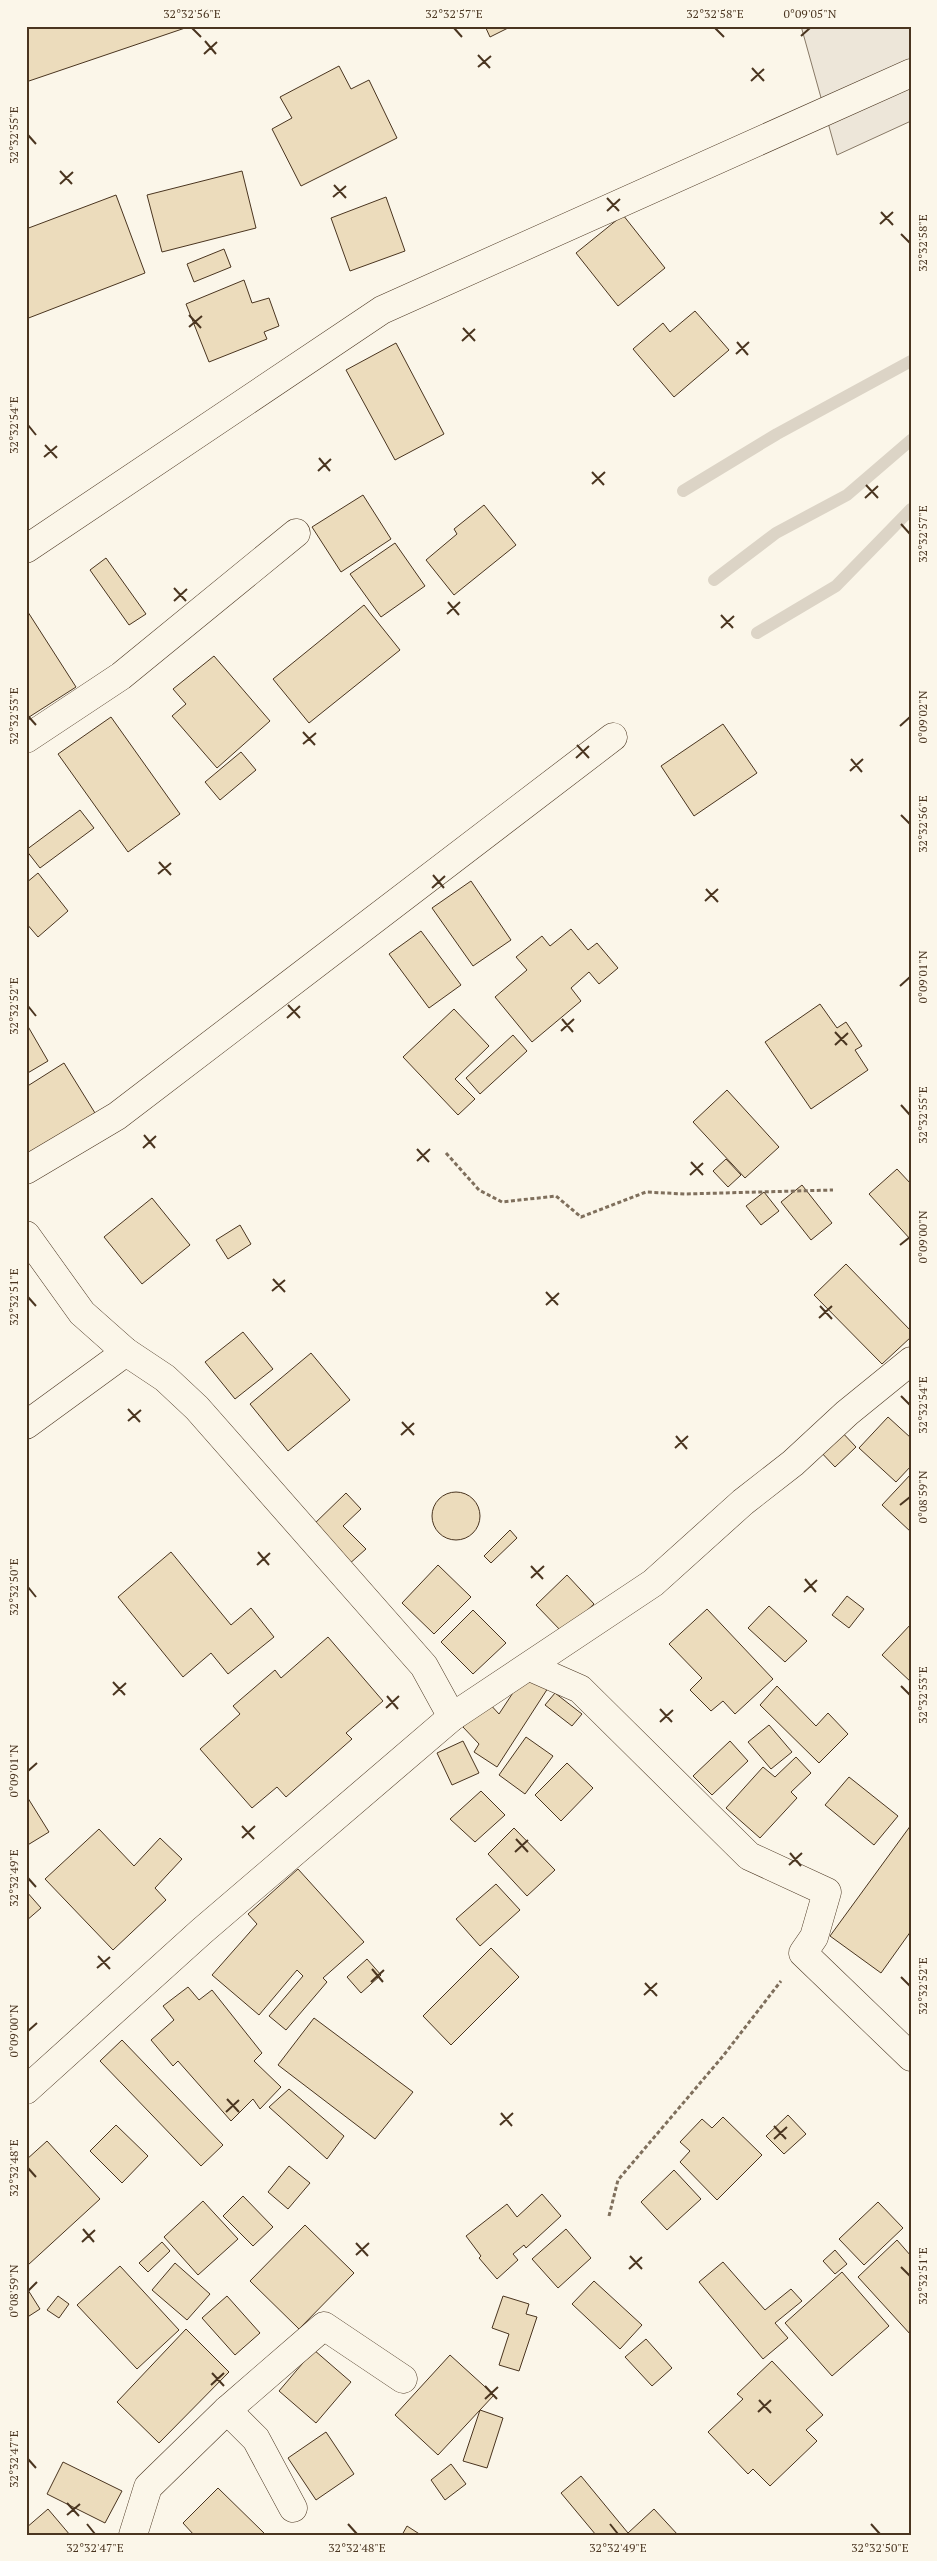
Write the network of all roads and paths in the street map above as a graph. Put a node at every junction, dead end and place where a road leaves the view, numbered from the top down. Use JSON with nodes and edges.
{"nodes":[{"id":1,"x":911,"y":73,"type":"edge"},
{"id":2,"x":296,"y":533,"type":"dead end"},
{"id":3,"x":26,"y":549,"type":"edge"},
{"id":4,"x":613,"y":737,"type":"dead end"},
{"id":5,"x":26,"y":739,"type":"edge"},
{"id":6,"x":446,"y":1152,"type":"dead end"},
{"id":7,"x":26,"y":1170,"type":"edge"},
{"id":8,"x":832,"y":1190,"type":"dead end"},
{"id":9,"x":26,"y":1235,"type":"edge"},
{"id":10,"x":126,"y":1352,"type":"junction"},
{"id":11,"x":911,"y":1361,"type":"edge"},
{"id":12,"x":26,"y":1425,"type":"edge"},
{"id":13,"x":530,"y":1667,"type":"junction"},
{"id":14,"x":452,"y":1716,"type":"junction"},
{"id":15,"x":803,"y":1953,"type":"junction"},
{"id":16,"x":911,"y":2057,"type":"edge"},
{"id":17,"x":26,"y":2090,"type":"edge"},
{"id":18,"x":609,"y":2216,"type":"dead end"},
{"id":19,"x":403,"y":2379,"type":"dead end"},
{"id":20,"x":227,"y":2410,"type":"junction"},
{"id":21,"x":293,"y":2508,"type":"dead end"},
{"id":22,"x":133,"y":2535,"type":"edge"}],
"edges":[{"from":1,"to":3,"type":"street"},
{"from":2,"to":5,"type":"street"},
{"from":4,"to":7,"type":"street"},
{"from":6,"to":8,"type":"path"},
{"from":9,"to":10,"type":"street"},
{"from":10,"to":12,"type":"street"},
{"from":10,"to":14,"type":"street"},
{"from":11,"to":13,"type":"street"},
{"from":13,"to":14,"type":"street"},
{"from":13,"to":15,"type":"street"},
{"from":14,"to":17,"type":"street"},
{"from":15,"to":16,"type":"street"},
{"from":15,"to":18,"type":"path"},
{"from":19,"to":20,"type":"street"},
{"from":20,"to":21,"type":"street"},
{"from":20,"to":22,"type":"street"}]}
